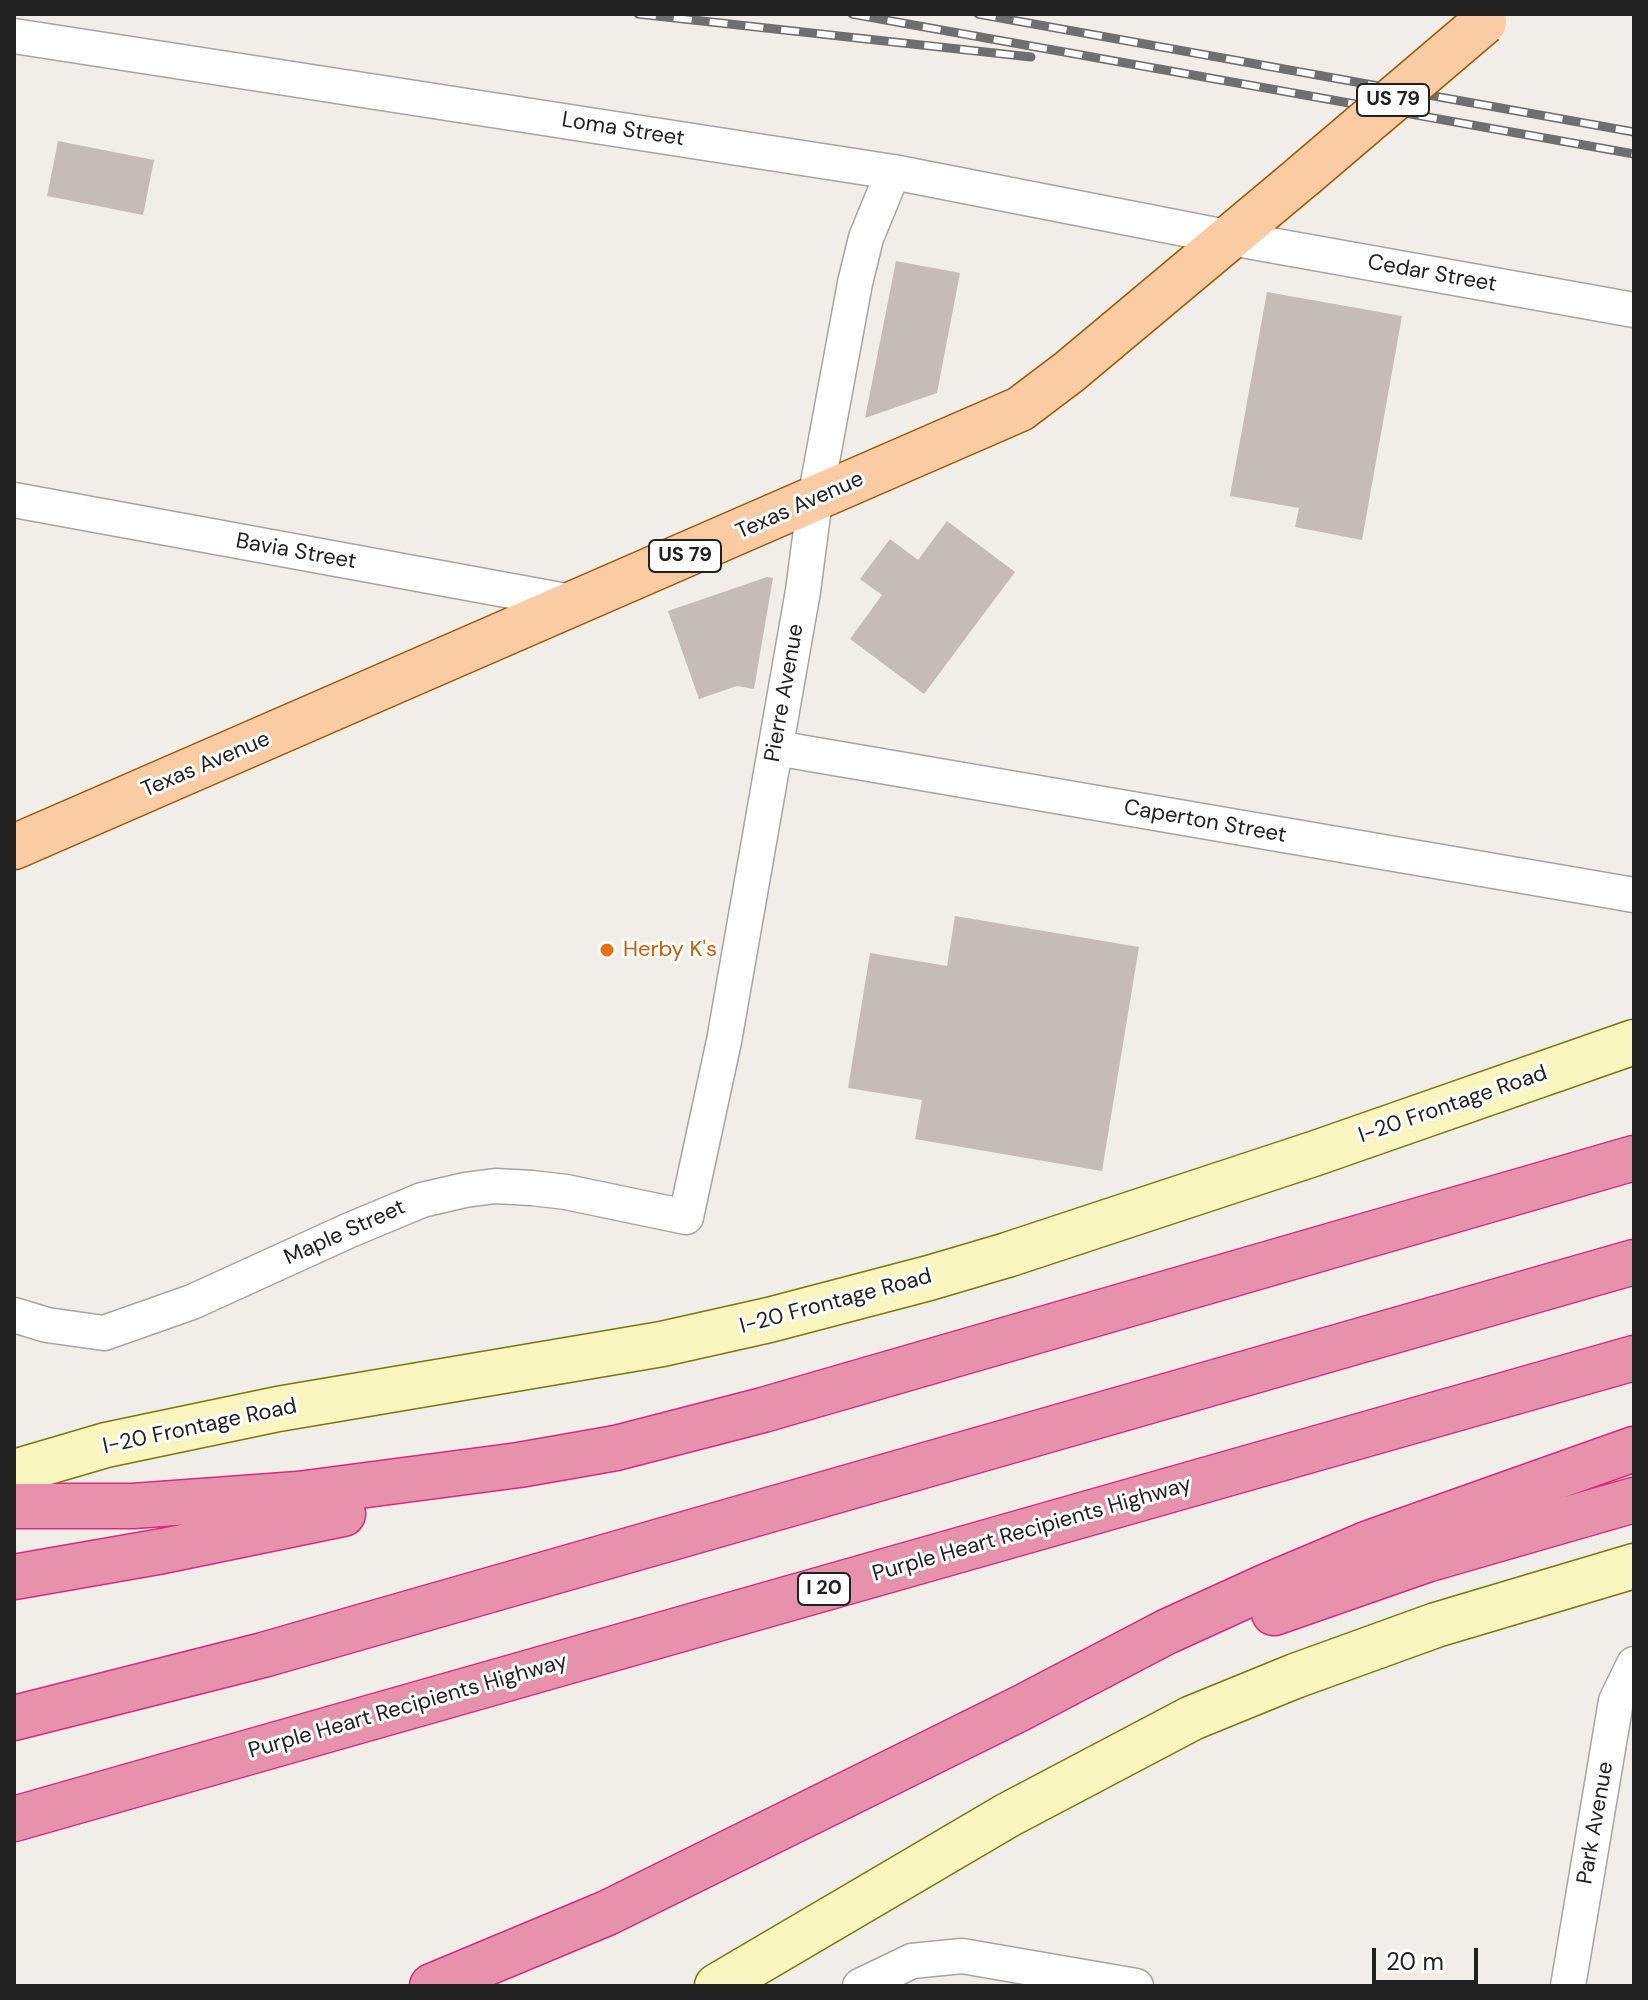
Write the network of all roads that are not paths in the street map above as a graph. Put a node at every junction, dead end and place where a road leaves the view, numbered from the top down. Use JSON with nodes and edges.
{"nodes":[{"id":1,"x":1489,"y":18,"type":"edge"},
{"id":2,"x":14,"y":36,"type":"edge"},
{"id":3,"x":893,"y":172,"type":"junction"},
{"id":4,"x":1231,"y":238,"type":"junction"},
{"id":5,"x":1634,"y":310,"type":"edge"},
{"id":6,"x":815,"y":499,"type":"junction"},
{"id":7,"x":14,"y":500,"type":"edge"},
{"id":8,"x":577,"y":603,"type":"junction"},
{"id":9,"x":776,"y":748,"type":"junction"},
{"id":10,"x":14,"y":847,"type":"edge"},
{"id":11,"x":1634,"y":895,"type":"edge"},
{"id":12,"x":1634,"y":1042,"type":"edge"},
{"id":13,"x":1634,"y":1158,"type":"edge"},
{"id":14,"x":686,"y":1217,"type":"joint"},
{"id":15,"x":1634,"y":1262,"type":"edge"},
{"id":16,"x":14,"y":1315,"type":"edge"},
{"id":17,"x":1634,"y":1358,"type":"edge"},
{"id":18,"x":278,"y":1409,"type":"junction"},
{"id":19,"x":14,"y":1442,"type":"edge"},
{"id":20,"x":1634,"y":1449,"type":"edge"},
{"id":21,"x":519,"y":1465,"type":"junction"},
{"id":22,"x":14,"y":1472,"type":"edge"},
{"id":23,"x":1634,"y":1500,"type":"edge"},
{"id":24,"x":14,"y":1506,"type":"edge"},
{"id":25,"x":1634,"y":1566,"type":"edge"},
{"id":26,"x":14,"y":1577,"type":"edge"},
{"id":27,"x":1634,"y":1664,"type":"edge"},
{"id":28,"x":1021,"y":1708,"type":"junction"},
{"id":29,"x":14,"y":1718,"type":"edge"},
{"id":30,"x":14,"y":1819,"type":"edge"},
{"id":31,"x":607,"y":1913,"type":"junction"},
{"id":32,"x":432,"y":1986,"type":"edge"},
{"id":33,"x":492,"y":1986,"type":"edge"},
{"id":34,"x":717,"y":1986,"type":"edge"},
{"id":35,"x":860,"y":1986,"type":"edge"},
{"id":36,"x":1136,"y":1986,"type":"edge"},
{"id":37,"x":1568,"y":1986,"type":"edge"}],
"edges":[{"from":1,"to":4,"type":"main road","name":"Texas Avenue","number":"US 79","bridge":true},
{"from":2,"to":3,"type":"street","name":"Loma Street"},
{"from":3,"to":4,"type":"street","name":"Loma Street"},
{"from":3,"to":6,"type":"street","name":"Pierre Avenue"},
{"from":4,"to":5,"type":"street","name":"Cedar Street"},
{"from":4,"to":6,"type":"main road","name":"Texas Avenue","number":"US 79"},
{"from":6,"to":8,"type":"main road","name":"Texas Avenue","number":"US 79"},
{"from":6,"to":9,"type":"street","name":"Pierre Avenue"},
{"from":7,"to":8,"type":"street","name":"Bavia Street"},
{"from":8,"to":10,"type":"main road","name":"Texas Avenue","number":"US 79"},
{"from":9,"to":11,"type":"street","name":"Caperton Street"},
{"from":9,"to":14,"type":"street","name":"Pierre Avenue"},
{"from":12,"to":18,"type":"main road","name":"I-20 Frontage Road"},
{"from":13,"to":21,"type":"highway"},
{"from":14,"to":16,"type":"street","name":"Maple Street"},
{"from":15,"to":29,"type":"highway"},
{"from":17,"to":30,"type":"highway","name":"Purple Heart Recipients Highway","number":"I 20"},
{"from":18,"to":19,"type":"main road"},
{"from":18,"to":22,"type":"main road","name":"I-20 Frontage Road"},
{"from":20,"to":28,"type":"highway"},
{"from":21,"to":24,"type":"highway"},
{"from":21,"to":26,"type":"highway"},
{"from":23,"to":28,"type":"highway"},
{"from":25,"to":34,"type":"main road"},
{"from":27,"to":37,"type":"street","name":"Park Avenue"},
{"from":28,"to":31,"type":"highway"},
{"from":31,"to":32,"type":"highway"},
{"from":31,"to":33,"type":"highway"},
{"from":35,"to":36,"type":"street"}]}
